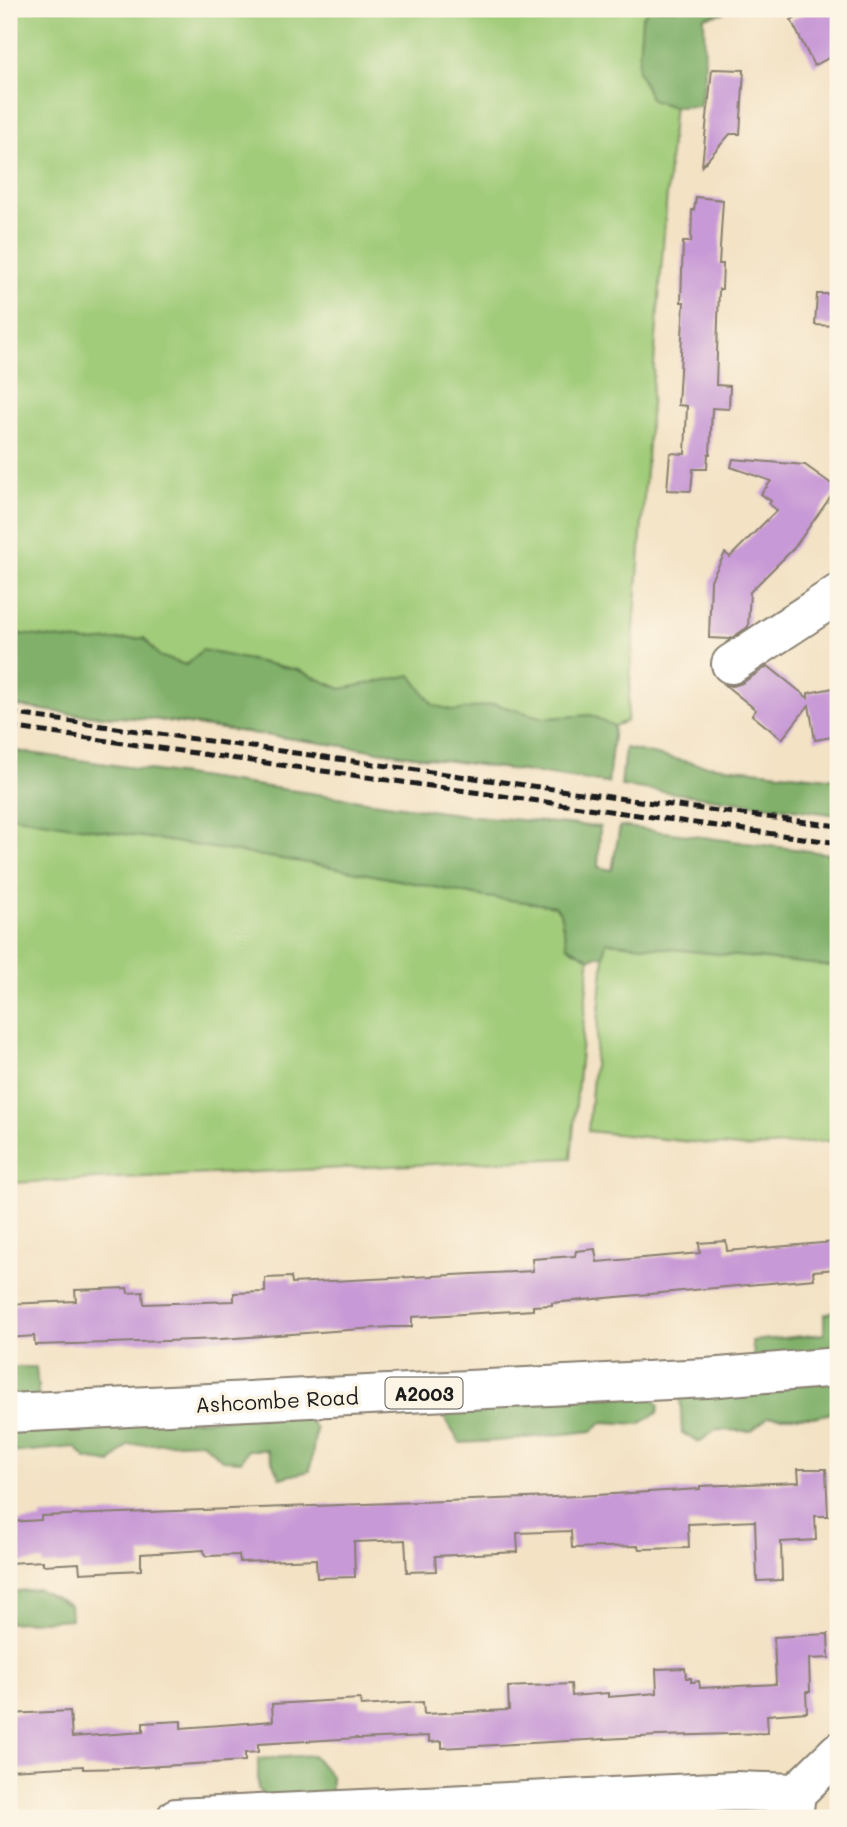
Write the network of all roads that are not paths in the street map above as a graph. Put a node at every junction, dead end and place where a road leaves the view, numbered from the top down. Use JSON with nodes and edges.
{"nodes":[{"id":1,"x":838,"y":594,"type":"edge"},
{"id":2,"x":731,"y":664,"type":"dead end"},
{"id":3,"x":838,"y":1367,"type":"edge"},
{"id":4,"x":9,"y":1413,"type":"edge"},
{"id":5,"x":838,"y":1752,"type":"edge"},
{"id":6,"x":794,"y":1806,"type":"edge"},
{"id":7,"x":176,"y":1818,"type":"edge"}],
"edges":[{"from":1,"to":2,"type":"main road"},
{"from":3,"to":4,"type":"main road","name":"Ashcombe Road","number":"A2003"},
{"from":5,"to":6,"type":"main road"},
{"from":6,"to":7,"type":"main road"}]}
